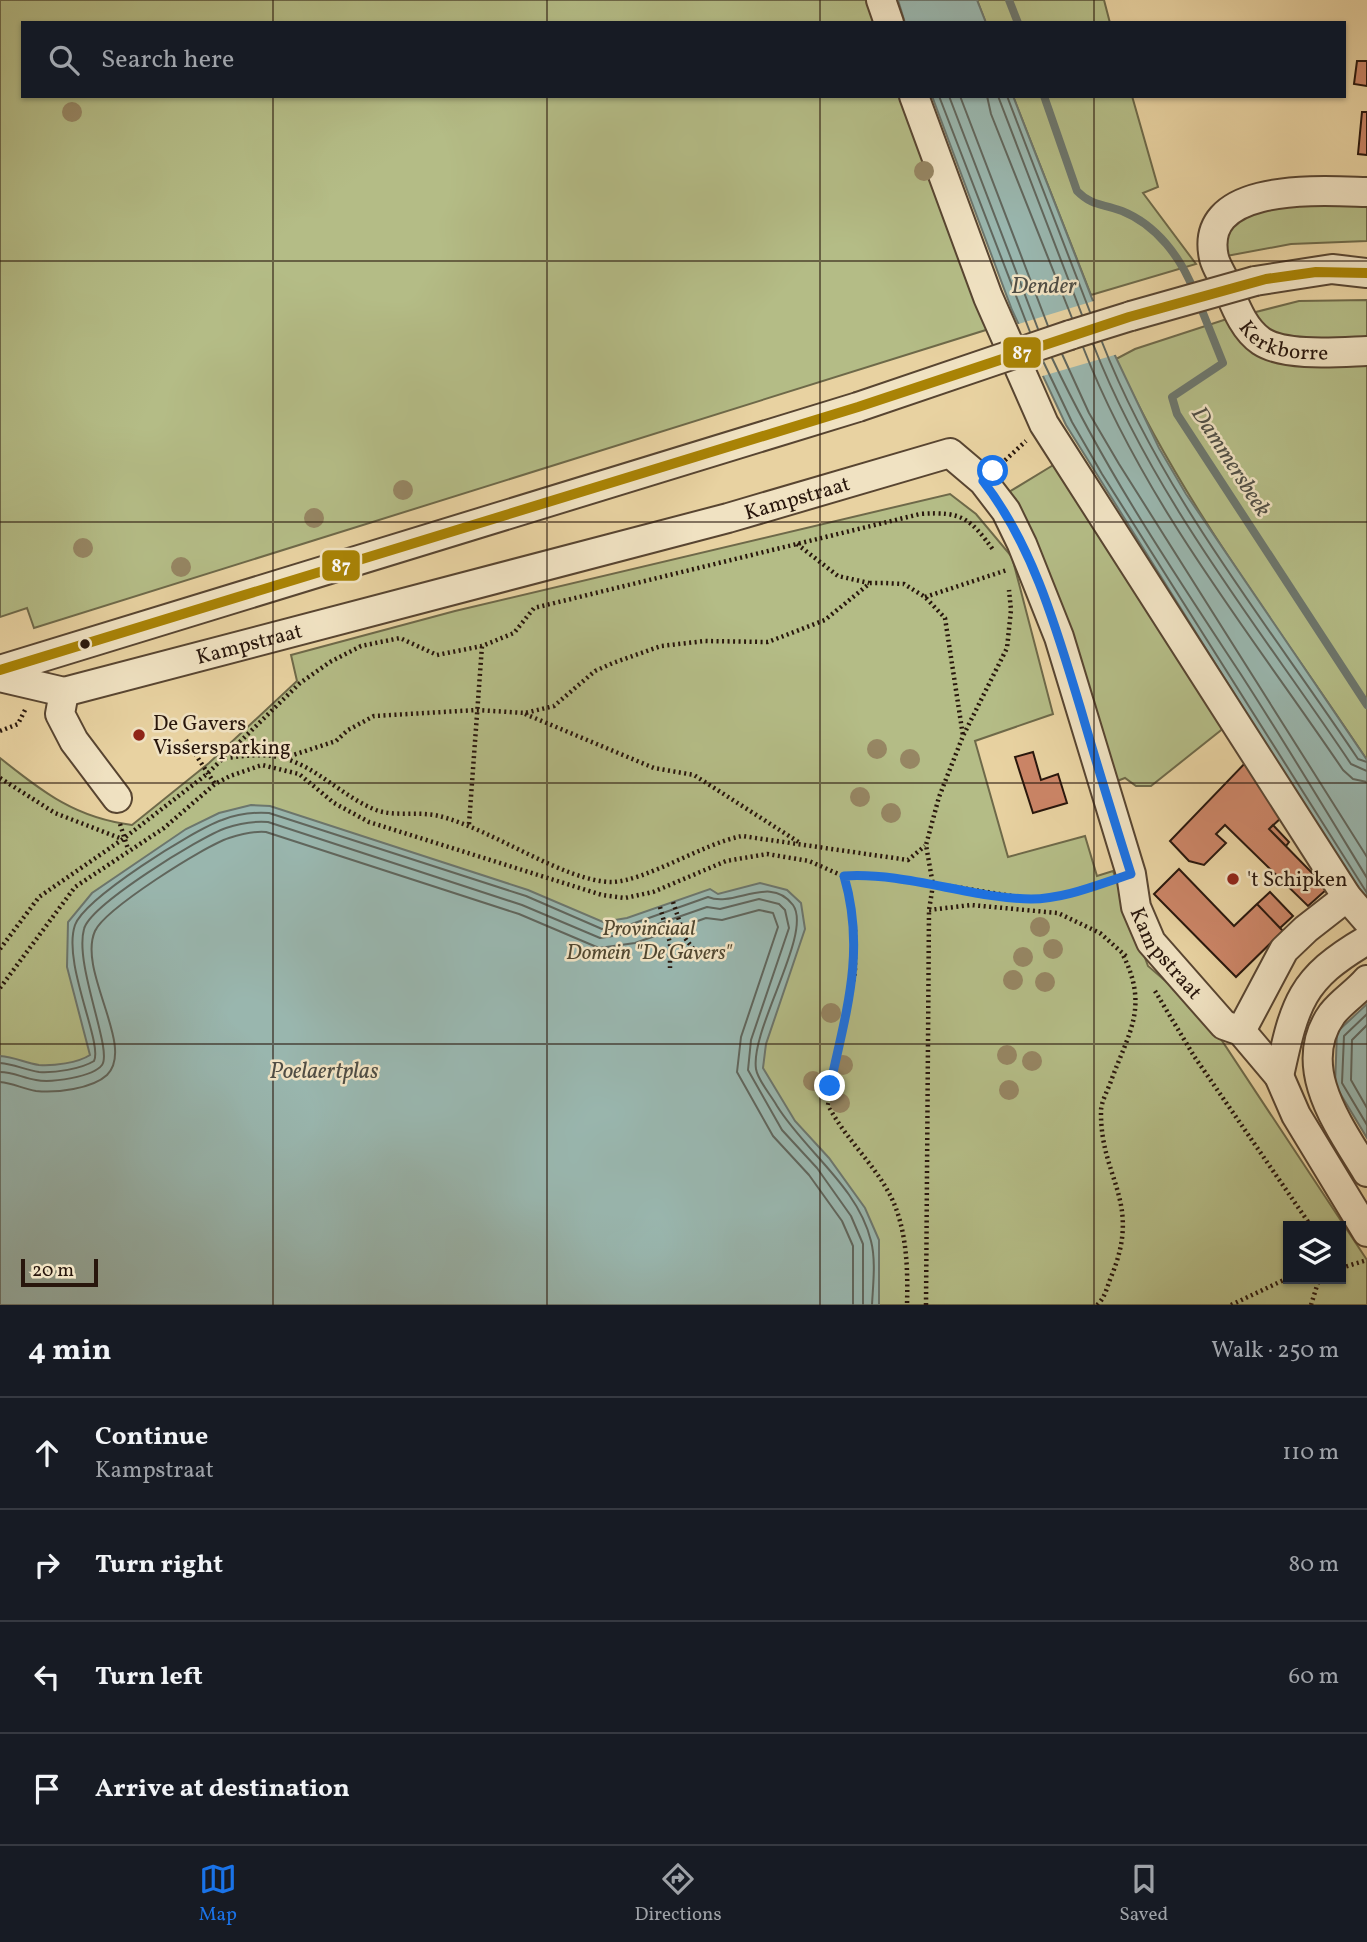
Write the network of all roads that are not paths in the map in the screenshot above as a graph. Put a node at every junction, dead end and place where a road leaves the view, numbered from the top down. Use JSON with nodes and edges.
{"nodes":[{"id":1,"x":881,"y":0,"type":"edge"},
{"id":2,"x":888,"y":21,"type":"edge"},
{"id":3,"x":915,"y":98,"type":"edge"},
{"id":4,"x":1367,"y":192,"type":"edge"},
{"id":5,"x":1367,"y":273,"type":"edge"},
{"id":6,"x":1367,"y":351,"type":"edge"},
{"id":7,"x":0,"y":670,"type":"edge"},
{"id":8,"x":0,"y":677,"type":"edge"},
{"id":9,"x":64,"y":692,"type":"junction"},
{"id":10,"x":117,"y":799,"type":"dead end"},
{"id":11,"x":1347,"y":897,"type":"junction"},
{"id":12,"x":1367,"y":920,"type":"edge"},
{"id":13,"x":1367,"y":940,"type":"edge"},
{"id":14,"x":1367,"y":980,"type":"edge"},
{"id":15,"x":1241,"y":1031,"type":"junction"},
{"id":16,"x":1279,"y":1076,"type":"junction"},
{"id":17,"x":1367,"y":1172,"type":"edge"},
{"id":18,"x":1367,"y":1232,"type":"edge"}],
"edges":[{"from":1,"to":2,"type":"street"},
{"from":3,"to":11,"type":"street"},
{"from":4,"to":6,"type":"street","name":"Kerkborre"},
{"from":5,"to":7,"type":"street","name":"Kerkborre","bridge":true},
{"from":8,"to":9,"type":"street","name":"Kampstraat"},
{"from":9,"to":10,"type":"street"},
{"from":9,"to":15,"type":"street","name":"Kampstraat"},
{"from":11,"to":12,"type":"street"},
{"from":11,"to":15,"type":"street"},
{"from":13,"to":16,"type":"street"},
{"from":14,"to":17,"type":"street"},
{"from":15,"to":16,"type":"street","name":"Kampstraat"},
{"from":16,"to":18,"type":"street","name":"Kampstraat"}]}
